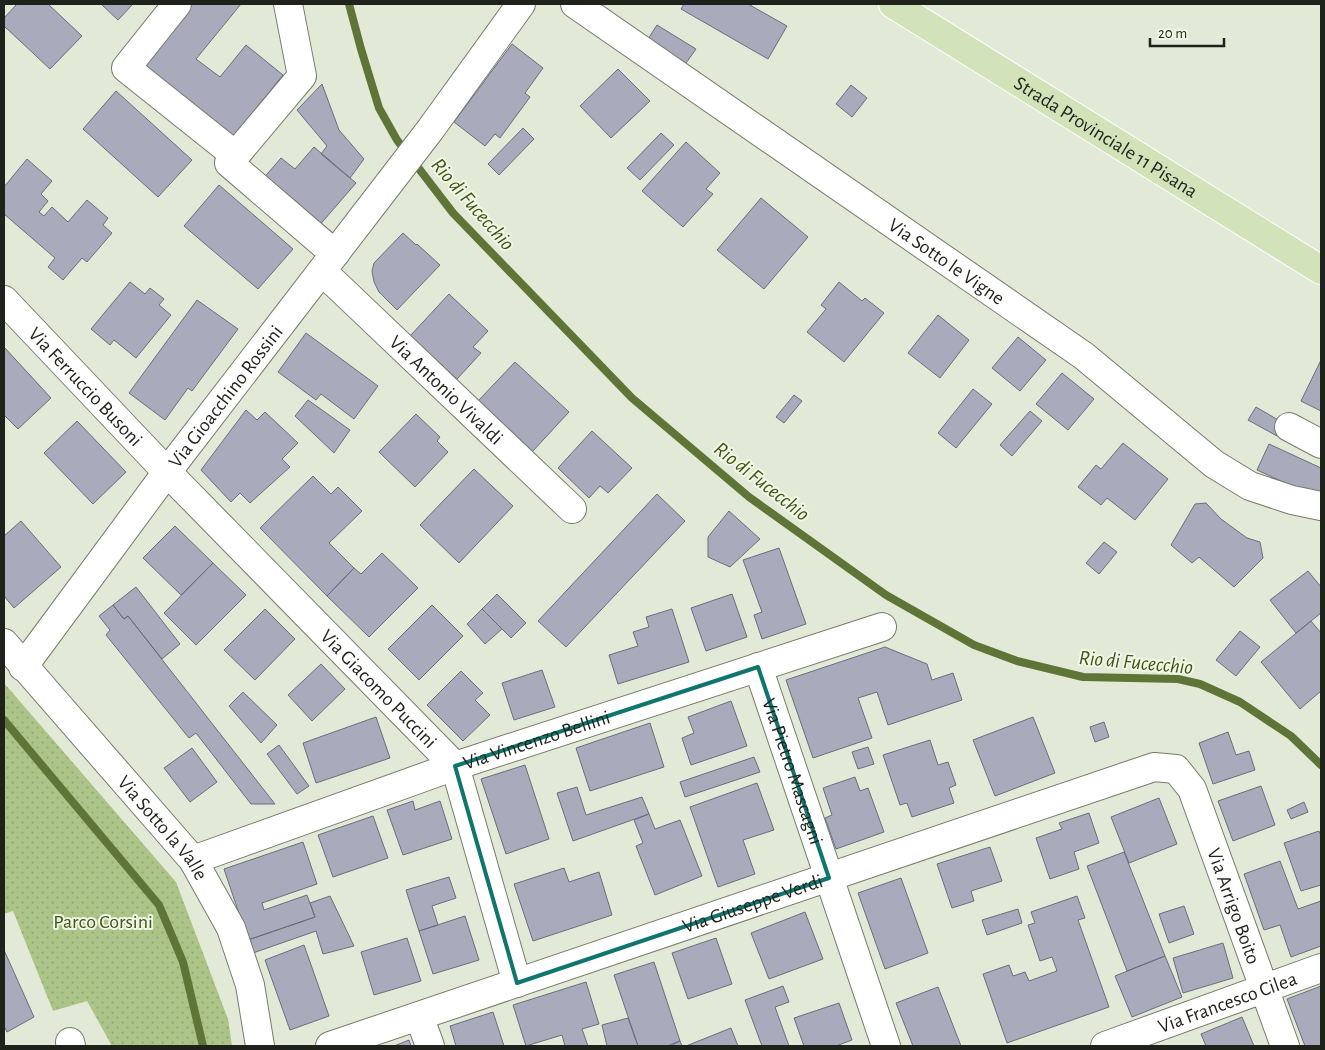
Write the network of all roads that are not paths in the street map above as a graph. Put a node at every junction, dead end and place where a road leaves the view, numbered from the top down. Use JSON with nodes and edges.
{"nodes":[{"id":1,"x":177,"y":4,"type":"edge"},
{"id":2,"x":288,"y":4,"type":"edge"},
{"id":3,"x":521,"y":4,"type":"edge"},
{"id":4,"x":575,"y":4,"type":"edge"},
{"id":5,"x":893,"y":4,"type":"edge"},
{"id":6,"x":235,"y":155,"type":"junction"},
{"id":7,"x":328,"y":262,"type":"junction"},
{"id":8,"x":1321,"y":270,"type":"edge"},
{"id":9,"x":4,"y":300,"type":"edge"},
{"id":10,"x":1289,"y":427,"type":"dead end"},
{"id":11,"x":1321,"y":444,"type":"edge"},
{"id":12,"x":167,"y":472,"type":"junction"},
{"id":13,"x":1321,"y":506,"type":"edge"},
{"id":14,"x":572,"y":509,"type":"dead end"},
{"id":15,"x":882,"y":627,"type":"dead end"},
{"id":16,"x":4,"y":643,"type":"edge"},
{"id":17,"x":24,"y":667,"type":"junction"},
{"id":18,"x":758,"y":667,"type":"junction"},
{"id":19,"x":455,"y":766,"type":"junction"},
{"id":20,"x":1176,"y":769,"type":"joint"},
{"id":21,"x":193,"y":860,"type":"junction"},
{"id":22,"x":829,"y":878,"type":"junction"},
{"id":23,"x":1321,"y":968,"type":"edge"},
{"id":24,"x":517,"y":983,"type":"junction"},
{"id":25,"x":1265,"y":988,"type":"junction"},
{"id":26,"x":420,"y":1016,"type":"junction"},
{"id":27,"x":260,"y":1046,"type":"edge"},
{"id":28,"x":330,"y":1046,"type":"edge"},
{"id":29,"x":430,"y":1046,"type":"edge"},
{"id":30,"x":886,"y":1046,"type":"edge"},
{"id":31,"x":1105,"y":1046,"type":"edge"},
{"id":32,"x":1285,"y":1046,"type":"edge"}],
"edges":[{"from":1,"to":6,"type":"street"},
{"from":2,"to":6,"type":"street"},
{"from":3,"to":7,"type":"street","name":"Via Gioacchino Rossini"},
{"from":4,"to":13,"type":"street","name":"Via Sotto le Vigne"},
{"from":5,"to":8,"type":"main road","name":"Strada Provinciale 11 Pisana"},
{"from":6,"to":7,"type":"street","name":"Via Antonio Vivaldi"},
{"from":7,"to":12,"type":"street","name":"Via Gioacchino Rossini"},
{"from":7,"to":14,"type":"street","name":"Via Antonio Vivaldi"},
{"from":9,"to":12,"type":"street","name":"Via Ferruccio Busoni"},
{"from":10,"to":11,"type":"street"},
{"from":12,"to":17,"type":"street","name":"Via Gioacchino Rossini"},
{"from":12,"to":19,"type":"street","name":"Via Giacomo Puccini"},
{"from":15,"to":18,"type":"street","name":"Via Vincenzo Bellini"},
{"from":16,"to":17,"type":"street","name":"Via Sotto la Valle"},
{"from":17,"to":21,"type":"street","name":"Via Sotto la Valle"},
{"from":18,"to":19,"type":"street","name":"Via Vincenzo Bellini"},
{"from":18,"to":22,"type":"street","name":"Via Pietro Mascagni"},
{"from":19,"to":21,"type":"street","name":"Via Vincenzo Bellini"},
{"from":19,"to":24,"type":"street","name":"Via Giacomo Puccini"},
{"from":20,"to":22,"type":"street","name":"Via Giuseppe Verdi"},
{"from":20,"to":25,"type":"street","name":"Via Arrigo Boito"},
{"from":21,"to":27,"type":"street","name":"Via Sotto la Valle"},
{"from":22,"to":24,"type":"street","name":"Via Giuseppe Verdi"},
{"from":22,"to":30,"type":"street","name":"Via Pietro Mascagni"},
{"from":23,"to":25,"type":"street","name":"Via Francesco Cilea"},
{"from":24,"to":26,"type":"street","name":"Via Giuseppe Verdi"},
{"from":25,"to":31,"type":"street","name":"Via Francesco Cilea"},
{"from":25,"to":32,"type":"street","name":"Via Arrigo Boito"},
{"from":26,"to":28,"type":"street","name":"Via Giuseppe Verdi"},
{"from":26,"to":29,"type":"street"}]}
